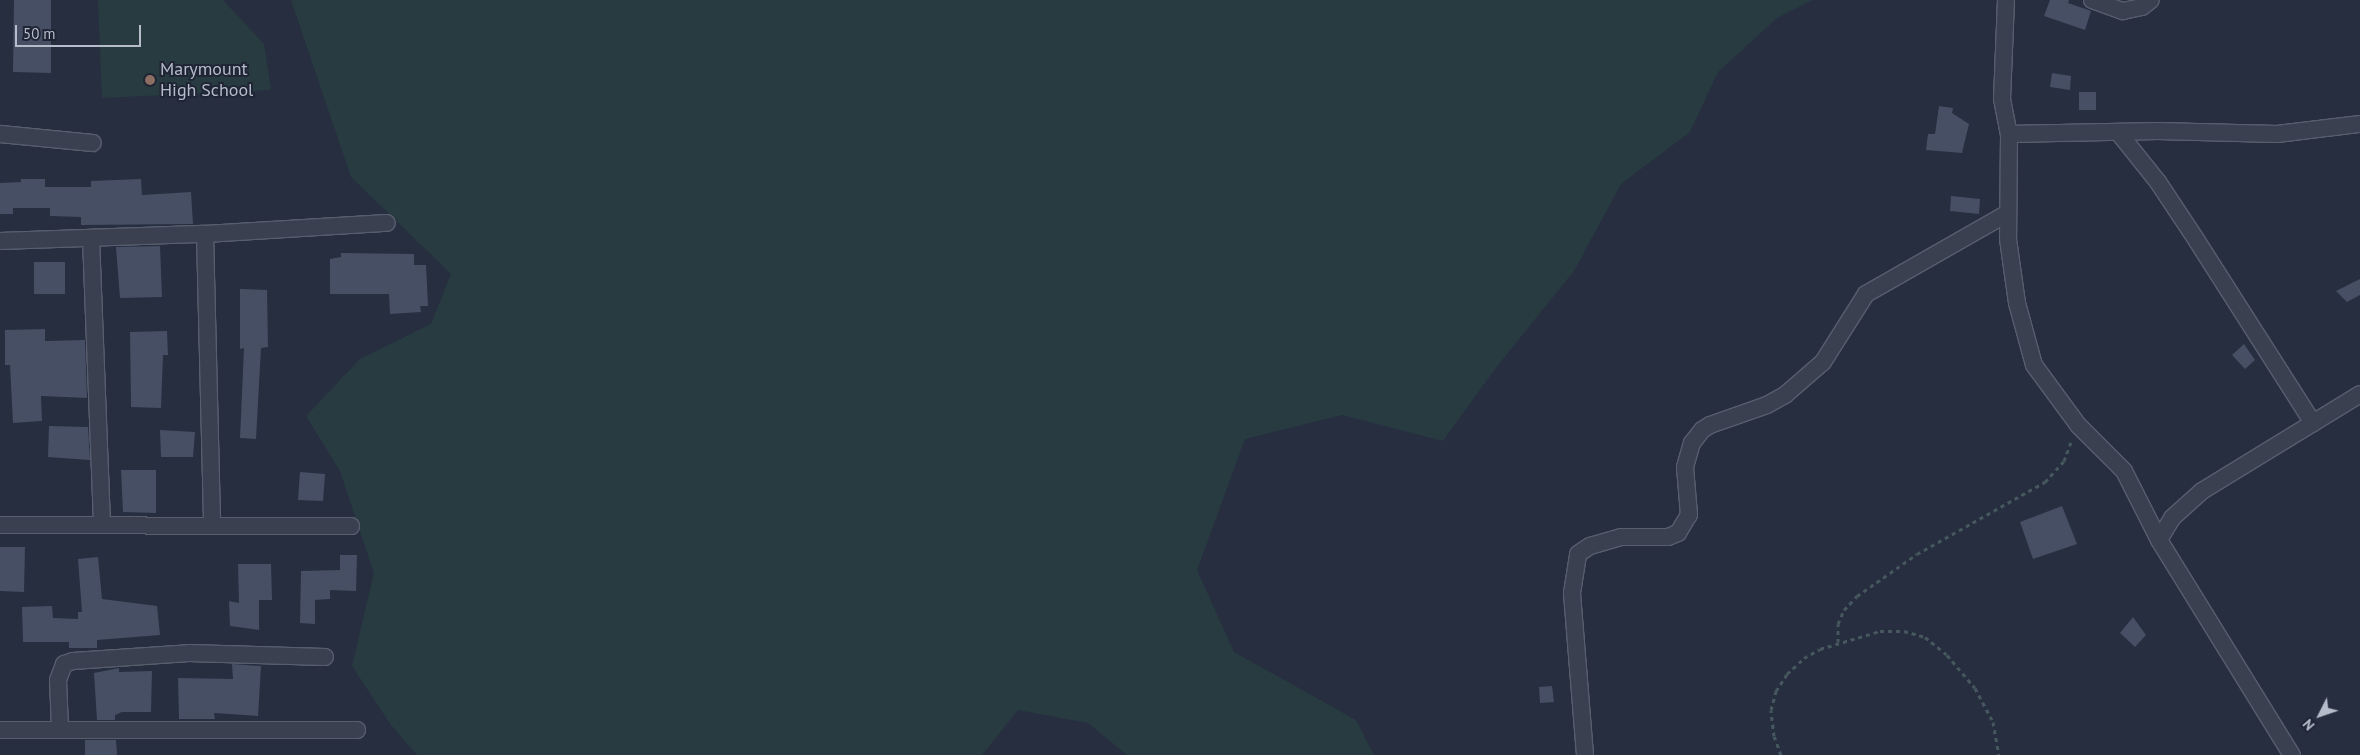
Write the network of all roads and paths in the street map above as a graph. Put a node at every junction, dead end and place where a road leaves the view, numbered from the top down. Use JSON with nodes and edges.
{"nodes":[{"id":1,"x":2006,"y":0,"type":"edge"},
{"id":2,"x":2092,"y":0,"type":"edge"},
{"id":3,"x":2151,"y":0,"type":"edge"},
{"id":4,"x":2360,"y":124,"type":"edge"},
{"id":5,"x":2118,"y":132,"type":"junction"},
{"id":6,"x":0,"y":134,"type":"edge"},
{"id":7,"x":2009,"y":134,"type":"junction"},
{"id":8,"x":93,"y":142,"type":"dead end"},
{"id":9,"x":2006,"y":214,"type":"junction"},
{"id":10,"x":387,"y":223,"type":"dead end"},
{"id":11,"x":205,"y":234,"type":"junction"},
{"id":12,"x":92,"y":238,"type":"junction"},
{"id":13,"x":0,"y":241,"type":"edge"},
{"id":14,"x":2360,"y":394,"type":"edge"},
{"id":15,"x":2313,"y":423,"type":"junction"},
{"id":16,"x":2078,"y":425,"type":"junction"},
{"id":17,"x":212,"y":523,"type":"junction"},
{"id":18,"x":102,"y":524,"type":"junction"},
{"id":19,"x":0,"y":525,"type":"edge"},
{"id":20,"x":351,"y":526,"type":"dead end"},
{"id":21,"x":2159,"y":540,"type":"junction"},
{"id":22,"x":1838,"y":642,"type":"junction"},
{"id":23,"x":325,"y":657,"type":"dead end"},
{"id":24,"x":60,"y":728,"type":"junction"},
{"id":25,"x":0,"y":730,"type":"edge"},
{"id":26,"x":357,"y":730,"type":"dead end"},
{"id":27,"x":1585,"y":755,"type":"edge"},
{"id":28,"x":1781,"y":755,"type":"edge"},
{"id":29,"x":1999,"y":755,"type":"edge"},
{"id":30,"x":2292,"y":755,"type":"edge"}],
"edges":[{"from":1,"to":7,"type":"street"},
{"from":2,"to":3,"type":"street"},
{"from":4,"to":5,"type":"street"},
{"from":5,"to":7,"type":"street"},
{"from":5,"to":15,"type":"street"},
{"from":6,"to":8,"type":"street"},
{"from":7,"to":9,"type":"street"},
{"from":9,"to":16,"type":"street"},
{"from":9,"to":27,"type":"street"},
{"from":10,"to":11,"type":"street"},
{"from":11,"to":12,"type":"street"},
{"from":11,"to":17,"type":"street"},
{"from":12,"to":13,"type":"street"},
{"from":12,"to":18,"type":"street"},
{"from":14,"to":15,"type":"street"},
{"from":15,"to":21,"type":"street"},
{"from":16,"to":21,"type":"street"},
{"from":16,"to":22,"type":"path"},
{"from":17,"to":18,"type":"street"},
{"from":17,"to":20,"type":"street"},
{"from":18,"to":19,"type":"street"},
{"from":21,"to":30,"type":"street"},
{"from":22,"to":28,"type":"path"},
{"from":22,"to":29,"type":"path"},
{"from":23,"to":24,"type":"street"},
{"from":24,"to":25,"type":"street"},
{"from":24,"to":26,"type":"street"}]}
